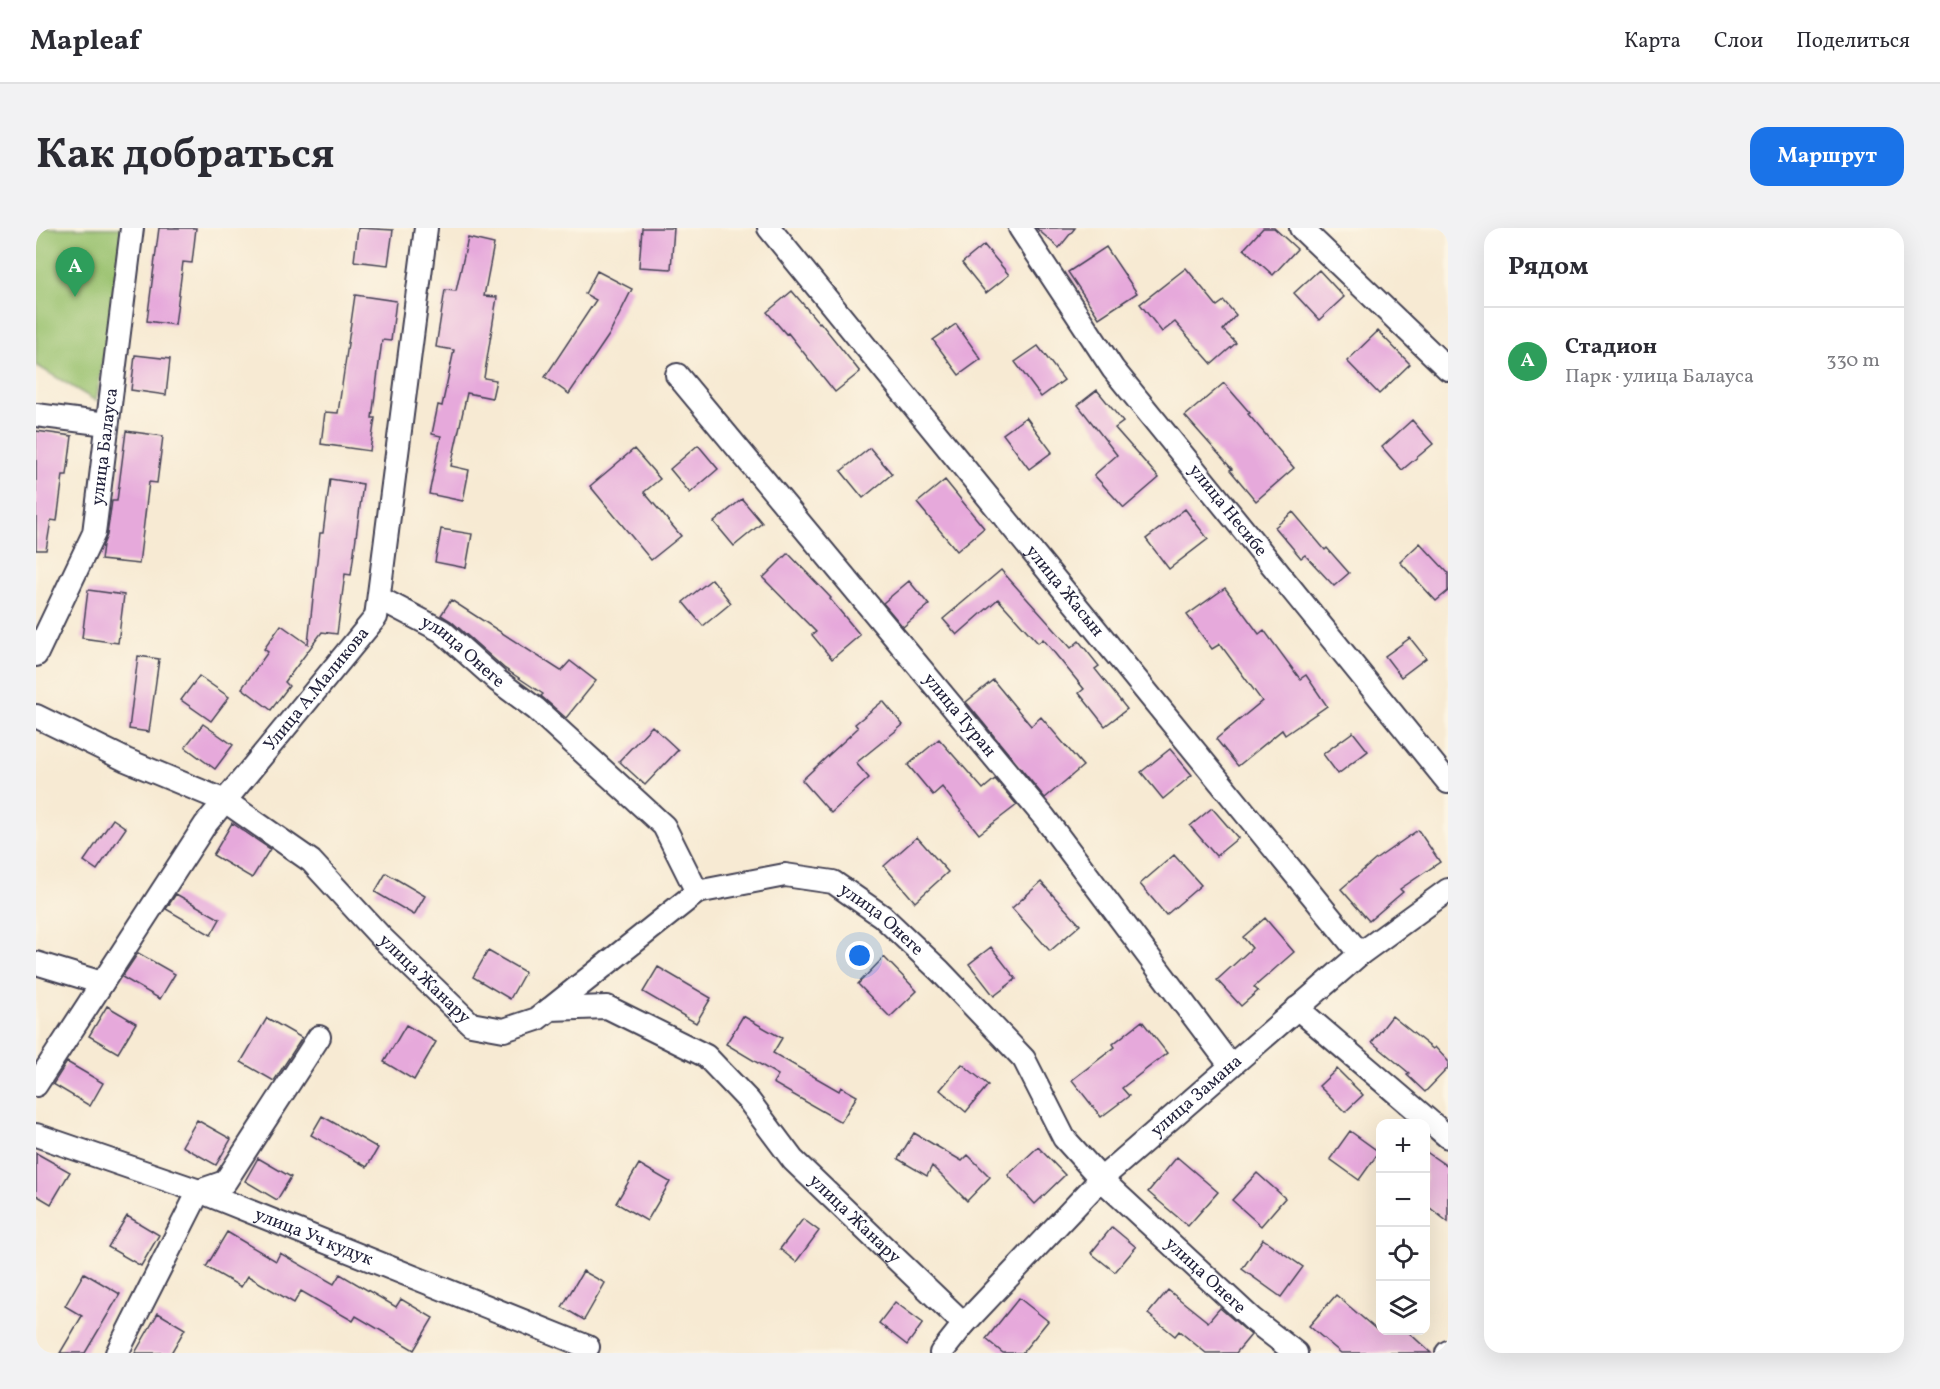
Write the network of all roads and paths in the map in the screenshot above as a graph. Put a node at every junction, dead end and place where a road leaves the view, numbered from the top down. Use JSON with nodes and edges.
{"nodes":[{"id":1,"x":132,"y":228,"type":"edge"},
{"id":2,"x":426,"y":228,"type":"edge"},
{"id":3,"x":769,"y":228,"type":"edge"},
{"id":4,"x":1020,"y":228,"type":"edge"},
{"id":5,"x":1301,"y":228,"type":"edge"},
{"id":6,"x":1448,"y":369,"type":"edge"},
{"id":7,"x":677,"y":375,"type":"dead end"},
{"id":8,"x":36,"y":415,"type":"edge"},
{"id":9,"x":107,"y":424,"type":"junction"},
{"id":10,"x":379,"y":598,"type":"junction"},
{"id":11,"x":36,"y":655,"type":"edge"},
{"id":12,"x":36,"y":716,"type":"edge"},
{"id":13,"x":1448,"y":782,"type":"edge"},
{"id":14,"x":225,"y":801,"type":"junction"},
{"id":15,"x":1448,"y":890,"type":"edge"},
{"id":16,"x":697,"y":892,"type":"junction"},
{"id":17,"x":1360,"y":954,"type":"junction"},
{"id":18,"x":36,"y":963,"type":"edge"},
{"id":19,"x":102,"y":983,"type":"junction"},
{"id":20,"x":1297,"y":1008,"type":"junction"},
{"id":21,"x":550,"y":1009,"type":"junction"},
{"id":22,"x":319,"y":1037,"type":"dead end"},
{"id":23,"x":1230,"y":1065,"type":"junction"},
{"id":24,"x":36,"y":1085,"type":"edge"},
{"id":25,"x":36,"y":1135,"type":"edge"},
{"id":26,"x":1448,"y":1137,"type":"edge"},
{"id":27,"x":1101,"y":1179,"type":"junction"},
{"id":28,"x":199,"y":1191,"type":"junction"},
{"id":29,"x":964,"y":1324,"type":"junction"},
{"id":30,"x":588,"y":1347,"type":"dead end"},
{"id":31,"x":117,"y":1353,"type":"edge"},
{"id":32,"x":941,"y":1353,"type":"edge"},
{"id":33,"x":1296,"y":1353,"type":"edge"}],
"edges":[{"from":1,"to":9,"type":"street","name":"улица Балауса"},
{"from":2,"to":10,"type":"street","name":"Улица А.Маликова"},
{"from":3,"to":17,"type":"street","name":"улица Жасын"},
{"from":4,"to":13,"type":"street","name":"улица Несибе"},
{"from":5,"to":6,"type":"street"},
{"from":7,"to":23,"type":"street","name":"улица Туран"},
{"from":8,"to":9,"type":"street"},
{"from":9,"to":11,"type":"street","name":"улица Балауса"},
{"from":10,"to":14,"type":"street","name":"Улица А.Маликова"},
{"from":10,"to":16,"type":"street","name":"улица Онеге"},
{"from":12,"to":14,"type":"street","name":"улица Жанару"},
{"from":14,"to":19,"type":"street","name":"Улица А.Маликова"},
{"from":14,"to":21,"type":"street","name":"улица Жанару"},
{"from":15,"to":17,"type":"street","name":"улица Замана"},
{"from":16,"to":21,"type":"street"},
{"from":16,"to":27,"type":"street","name":"улица Онеге"},
{"from":17,"to":20,"type":"street","name":"улица Замана"},
{"from":18,"to":19,"type":"street"},
{"from":19,"to":24,"type":"street","name":"Улица А.Маликова"},
{"from":20,"to":23,"type":"street","name":"улица Замана"},
{"from":20,"to":26,"type":"street"},
{"from":21,"to":29,"type":"street","name":"улица Жанару"},
{"from":22,"to":28,"type":"street"},
{"from":23,"to":27,"type":"street","name":"улица Замана"},
{"from":25,"to":28,"type":"street","name":"улица Уч кудук"},
{"from":27,"to":29,"type":"street","name":"улица Замана"},
{"from":27,"to":33,"type":"street","name":"улица Онеге"},
{"from":28,"to":30,"type":"street","name":"улица Уч кудук"},
{"from":28,"to":31,"type":"street"},
{"from":29,"to":32,"type":"street","name":"улица Замана"}]}
